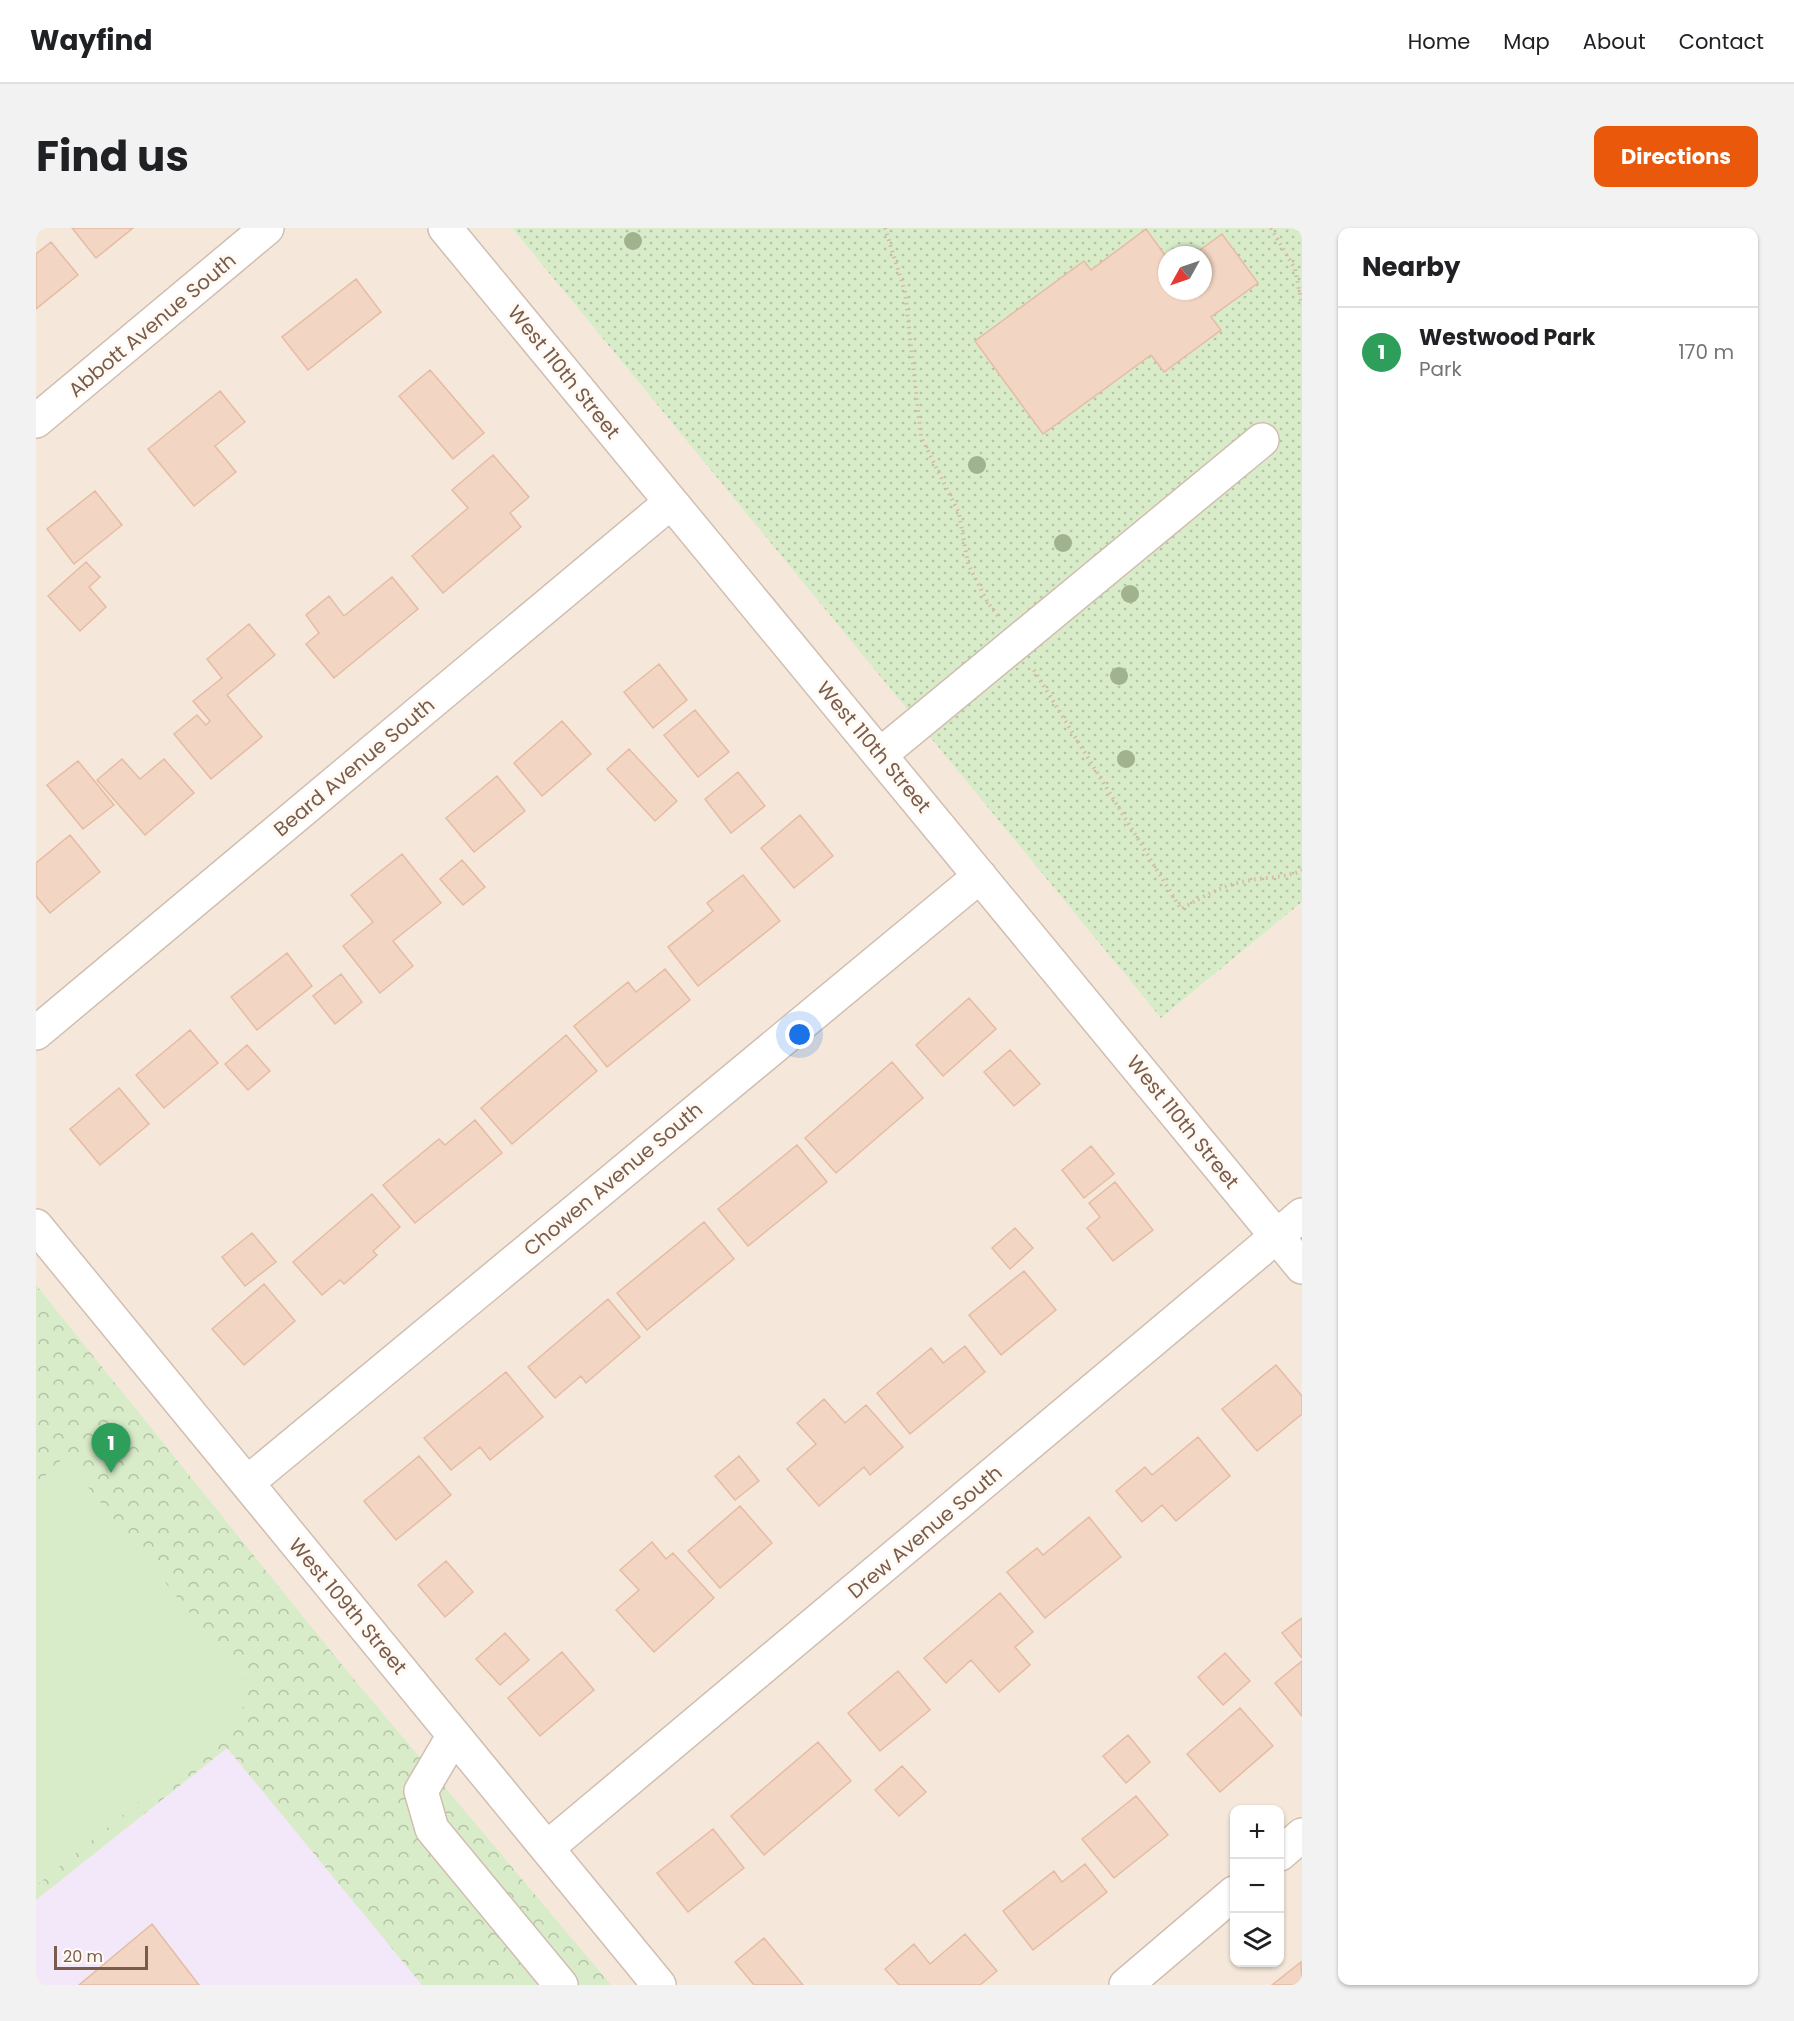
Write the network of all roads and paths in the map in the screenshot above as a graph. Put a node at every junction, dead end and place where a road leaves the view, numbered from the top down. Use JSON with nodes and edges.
{"nodes":[{"id":1,"x":267,"y":228,"type":"edge"},
{"id":2,"x":445,"y":228,"type":"edge"},
{"id":3,"x":1270,"y":228,"type":"edge"},
{"id":4,"x":1302,"y":305,"type":"edge"},
{"id":5,"x":36,"y":421,"type":"edge"},
{"id":6,"x":1262,"y":440,"type":"dead end"},
{"id":7,"x":671,"y":502,"type":"junction"},
{"id":8,"x":880,"y":755,"type":"junction"},
{"id":9,"x":980,"y":876,"type":"junction"},
{"id":10,"x":36,"y":1033,"type":"edge"},
{"id":11,"x":1302,"y":1215,"type":"edge"},
{"id":12,"x":36,"y":1226,"type":"edge"},
{"id":13,"x":1277,"y":1236,"type":"junction"},
{"id":14,"x":1302,"y":1267,"type":"edge"},
{"id":15,"x":247,"y":1484,"type":"junction"},
{"id":16,"x":454,"y":1735,"type":"junction"},
{"id":17,"x":1302,"y":1835,"type":"edge"},
{"id":18,"x":547,"y":1848,"type":"junction"},
{"id":19,"x":1284,"y":1851,"type":"edge"},
{"id":20,"x":1230,"y":1896,"type":"edge"},
{"id":21,"x":561,"y":1985,"type":"edge"},
{"id":22,"x":659,"y":1985,"type":"edge"},
{"id":23,"x":1126,"y":1985,"type":"edge"}],
"edges":[{"from":1,"to":5,"type":"street","name":"Abbott Avenue South"},
{"from":2,"to":7,"type":"street","name":"West 110th Street"},
{"from":3,"to":4,"type":"path"},
{"from":6,"to":8,"type":"street"},
{"from":7,"to":8,"type":"street","name":"West 110th Street"},
{"from":7,"to":10,"type":"street","name":"Beard Avenue South"},
{"from":8,"to":9,"type":"street","name":"West 110th Street"},
{"from":9,"to":13,"type":"street","name":"West 110th Street"},
{"from":9,"to":15,"type":"street","name":"Chowen Avenue South"},
{"from":11,"to":13,"type":"street","name":"Drew Avenue South"},
{"from":12,"to":15,"type":"street","name":"West 109th Street"},
{"from":13,"to":14,"type":"street","name":"West 110th Street"},
{"from":13,"to":18,"type":"street","name":"Drew Avenue South"},
{"from":15,"to":16,"type":"street","name":"West 109th Street"},
{"from":16,"to":18,"type":"street","name":"West 109th Street"},
{"from":16,"to":21,"type":"street"},
{"from":17,"to":19,"type":"street"},
{"from":18,"to":22,"type":"street","name":"West 109th Street"},
{"from":20,"to":23,"type":"street"}]}
